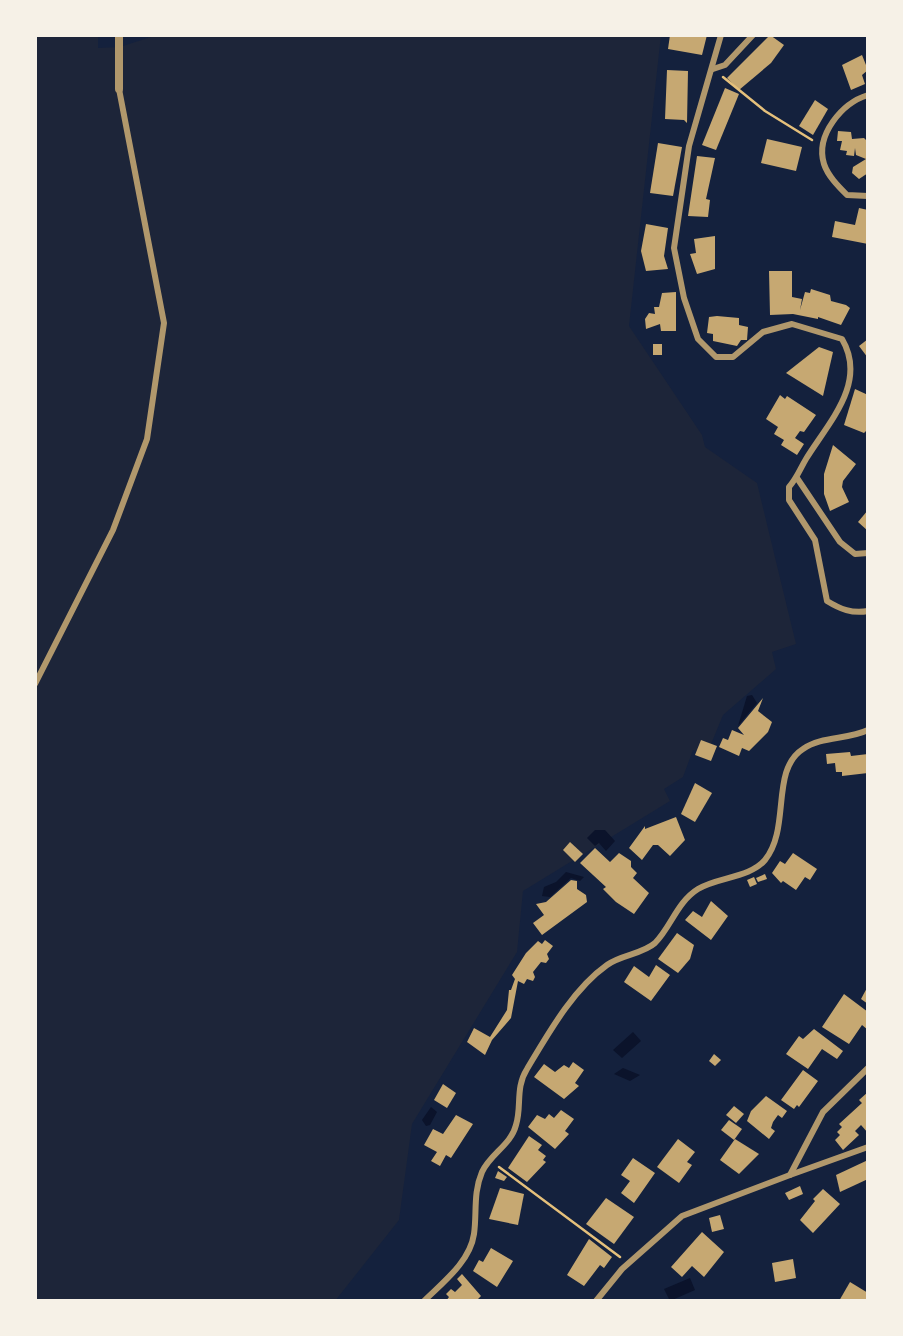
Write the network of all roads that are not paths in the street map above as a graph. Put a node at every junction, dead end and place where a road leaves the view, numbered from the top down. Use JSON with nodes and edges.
{"nodes":[{"id":1,"x":118,"y":35,"type":"edge"},
{"id":2,"x":721,"y":35,"type":"edge"},
{"id":3,"x":753,"y":35,"type":"edge"},
{"id":4,"x":713,"y":69,"type":"junction"},
{"id":5,"x":119,"y":89,"type":"joint"},
{"id":6,"x":868,"y":95,"type":"edge"},
{"id":7,"x":868,"y":196,"type":"edge"},
{"id":8,"x":797,"y":478,"type":"junction"},
{"id":9,"x":868,"y":553,"type":"edge"},
{"id":10,"x":868,"y":611,"type":"edge"},
{"id":11,"x":35,"y":684,"type":"edge"},
{"id":12,"x":868,"y":730,"type":"edge"},
{"id":13,"x":868,"y":1068,"type":"edge"},
{"id":14,"x":868,"y":1147,"type":"edge"},
{"id":15,"x":790,"y":1175,"type":"junction"},
{"id":16,"x":424,"y":1301,"type":"edge"},
{"id":17,"x":596,"y":1301,"type":"edge"}],
"edges":[{"from":1,"to":5,"type":"street"},
{"from":2,"to":4,"type":"street"},
{"from":3,"to":4,"type":"street"},
{"from":4,"to":8,"type":"street"},
{"from":5,"to":11,"type":"street"},
{"from":6,"to":7,"type":"street"},
{"from":8,"to":9,"type":"street"},
{"from":8,"to":10,"type":"street"},
{"from":12,"to":16,"type":"street"},
{"from":13,"to":15,"type":"street"},
{"from":14,"to":15,"type":"street"},
{"from":15,"to":17,"type":"street"}]}
